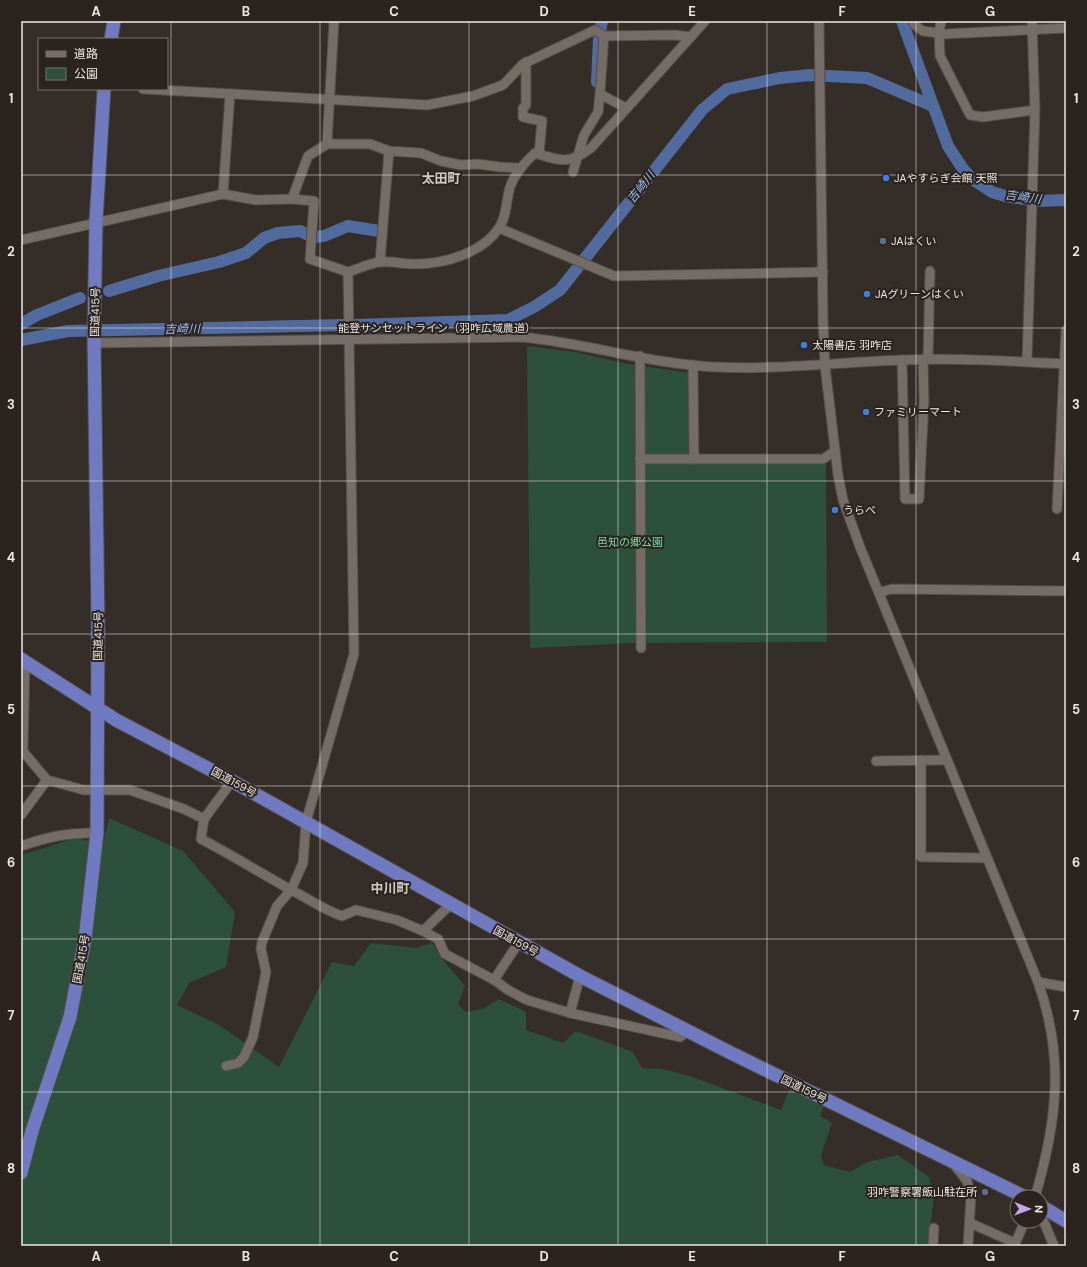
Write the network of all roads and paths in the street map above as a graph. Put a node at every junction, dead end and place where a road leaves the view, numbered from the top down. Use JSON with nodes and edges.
{"nodes":[{"id":1,"x":114,"y":21,"type":"edge"},
{"id":2,"x":334,"y":21,"type":"edge"},
{"id":3,"x":705,"y":21,"type":"edge"},
{"id":4,"x":819,"y":21,"type":"edge"},
{"id":5,"x":914,"y":21,"type":"edge"},
{"id":6,"x":941,"y":21,"type":"edge"},
{"id":7,"x":1032,"y":26,"type":"edge"},
{"id":8,"x":1066,"y":28,"type":"edge"},
{"id":9,"x":939,"y":33,"type":"junction"},
{"id":10,"x":601,"y":34,"type":"junction"},
{"id":11,"x":691,"y":37,"type":"junction"},
{"id":12,"x":111,"y":38,"type":"edge"},
{"id":13,"x":526,"y":62,"type":"junction"},
{"id":14,"x":104,"y":90,"type":"edge"},
{"id":15,"x":160,"y":90,"type":"edge"},
{"id":16,"x":230,"y":94,"type":"junction"},
{"id":17,"x":600,"y":94,"type":"junction"},
{"id":18,"x":329,"y":100,"type":"junction"},
{"id":19,"x":626,"y":108,"type":"junction"},
{"id":20,"x":1035,"y":110,"type":"junction"},
{"id":21,"x":326,"y":144,"type":"junction"},
{"id":22,"x":389,"y":152,"type":"junction"},
{"id":23,"x":539,"y":154,"type":"junction"},
{"id":24,"x":577,"y":156,"type":"junction"},
{"id":25,"x":520,"y":168,"type":"junction"},
{"id":26,"x":573,"y":172,"type":"dead end"},
{"id":27,"x":223,"y":194,"type":"junction"},
{"id":28,"x":292,"y":199,"type":"junction"},
{"id":29,"x":96,"y":221,"type":"junction"},
{"id":30,"x":499,"y":228,"type":"junction"},
{"id":31,"x":21,"y":240,"type":"edge"},
{"id":32,"x":380,"y":262,"type":"junction"},
{"id":33,"x":348,"y":272,"type":"junction"},
{"id":34,"x":823,"y":272,"type":"junction"},
{"id":35,"x":930,"y":272,"type":"dead end"},
{"id":36,"x":1066,"y":330,"type":"edge"},
{"id":37,"x":94,"y":340,"type":"junction"},
{"id":38,"x":349,"y":340,"type":"junction"},
{"id":39,"x":640,"y":356,"type":"junction"},
{"id":40,"x":925,"y":359,"type":"junction"},
{"id":41,"x":902,"y":360,"type":"junction"},
{"id":42,"x":1027,"y":361,"type":"junction"},
{"id":43,"x":1065,"y":364,"type":"edge"},
{"id":44,"x":693,"y":365,"type":"junction"},
{"id":45,"x":826,"y":366,"type":"junction"},
{"id":46,"x":835,"y":451,"type":"junction"},
{"id":47,"x":640,"y":459,"type":"junction"},
{"id":48,"x":694,"y":459,"type":"junction"},
{"id":49,"x":1057,"y":509,"type":"dead end"},
{"id":50,"x":1066,"y":591,"type":"edge"},
{"id":51,"x":880,"y":592,"type":"junction"},
{"id":52,"x":641,"y":648,"type":"dead end"},
{"id":53,"x":23,"y":661,"type":"edge"},
{"id":54,"x":98,"y":708,"type":"junction"},
{"id":55,"x":22,"y":749,"type":"edge"},
{"id":56,"x":921,"y":760,"type":"junction"},
{"id":57,"x":947,"y":760,"type":"junction"},
{"id":58,"x":876,"y":761,"type":"dead end"},
{"id":59,"x":47,"y":780,"type":"junction"},
{"id":60,"x":232,"y":781,"type":"junction"},
{"id":61,"x":97,"y":790,"type":"junction"},
{"id":62,"x":21,"y":815,"type":"edge"},
{"id":63,"x":204,"y":819,"type":"junction"},
{"id":64,"x":306,"y":822,"type":"junction"},
{"id":65,"x":97,"y":833,"type":"junction"},
{"id":66,"x":21,"y":846,"type":"edge"},
{"id":67,"x":987,"y":858,"type":"junction"},
{"id":68,"x":291,"y":890,"type":"junction"},
{"id":69,"x":451,"y":904,"type":"junction"},
{"id":70,"x":423,"y":931,"type":"junction"},
{"id":71,"x":519,"y":942,"type":"junction"},
{"id":72,"x":580,"y":976,"type":"junction"},
{"id":73,"x":494,"y":980,"type":"junction"},
{"id":74,"x":1038,"y":982,"type":"junction"},
{"id":75,"x":1066,"y":987,"type":"edge"},
{"id":76,"x":570,"y":1013,"type":"junction"},
{"id":77,"x":686,"y":1031,"type":"junction"},
{"id":78,"x":226,"y":1066,"type":"dead end"},
{"id":79,"x":951,"y":1160,"type":"junction"},
{"id":80,"x":21,"y":1173,"type":"edge"},
{"id":81,"x":1009,"y":1189,"type":"edge"},
{"id":82,"x":1037,"y":1189,"type":"edge"},
{"id":83,"x":1049,"y":1211,"type":"edge"},
{"id":84,"x":1066,"y":1221,"type":"edge"},
{"id":85,"x":970,"y":1223,"type":"junction"},
{"id":86,"x":934,"y":1228,"type":"dead end"},
{"id":87,"x":1021,"y":1229,"type":"edge"},
{"id":88,"x":1047,"y":1229,"type":"edge"},
{"id":89,"x":1014,"y":1244,"type":"edge"},
{"id":90,"x":933,"y":1246,"type":"edge"},
{"id":91,"x":968,"y":1246,"type":"edge"},
{"id":92,"x":1054,"y":1246,"type":"edge"}],
"edges":[{"from":1,"to":12,"type":"highway"},
{"from":2,"to":18,"type":"street"},
{"from":3,"to":11,"type":"street"},
{"from":4,"to":34,"type":"street"},
{"from":5,"to":9,"type":"street"},
{"from":6,"to":9,"type":"street"},
{"from":7,"to":8,"type":"street"},
{"from":7,"to":9,"type":"street"},
{"from":7,"to":20,"type":"street"},
{"from":9,"to":20,"type":"street"},
{"from":10,"to":11,"type":"street"},
{"from":10,"to":13,"type":"street"},
{"from":10,"to":17,"type":"street"},
{"from":11,"to":19,"type":"street"},
{"from":13,"to":18,"type":"street"},
{"from":13,"to":23,"type":"street"},
{"from":14,"to":29,"type":"highway","name":"国道415号"},
{"from":15,"to":16,"type":"street"},
{"from":16,"to":18,"type":"street"},
{"from":16,"to":27,"type":"street"},
{"from":17,"to":19,"type":"street"},
{"from":17,"to":24,"type":"street"},
{"from":18,"to":21,"type":"street"},
{"from":19,"to":24,"type":"street"},
{"from":20,"to":42,"type":"street"},
{"from":21,"to":22,"type":"street"},
{"from":21,"to":28,"type":"street"},
{"from":22,"to":25,"type":"street"},
{"from":22,"to":32,"type":"street"},
{"from":23,"to":24,"type":"street"},
{"from":23,"to":25,"type":"street"},
{"from":24,"to":26,"type":"street"},
{"from":25,"to":30,"type":"street"},
{"from":27,"to":28,"type":"street"},
{"from":27,"to":29,"type":"street"},
{"from":28,"to":33,"type":"street"},
{"from":29,"to":31,"type":"street"},
{"from":29,"to":37,"type":"highway","name":"国道415号"},
{"from":30,"to":32,"type":"street"},
{"from":30,"to":34,"type":"street"},
{"from":32,"to":33,"type":"street"},
{"from":33,"to":38,"type":"street"},
{"from":34,"to":45,"type":"street"},
{"from":35,"to":40,"type":"street"},
{"from":36,"to":43,"type":"street"},
{"from":37,"to":38,"type":"street","name":"能登サンセットライン（羽咋広域農道）"},
{"from":37,"to":54,"type":"highway","name":"国道415号"},
{"from":38,"to":39,"type":"street","name":"能登サンセットライン（羽咋広域農道）"},
{"from":38,"to":64,"type":"street"},
{"from":39,"to":44,"type":"street","name":"能登サンセットライン（羽咋広域農道）"},
{"from":39,"to":47,"type":"street"},
{"from":40,"to":41,"type":"street","name":"能登サンセットライン（羽咋広域農道）"},
{"from":40,"to":41,"type":"street"},
{"from":40,"to":42,"type":"street","name":"能登サンセットライン（羽咋広域農道）"},
{"from":41,"to":45,"type":"street","name":"能登サンセットライン（羽咋広域農道）"},
{"from":42,"to":43,"type":"street","name":"能登サンセットライン（羽咋広域農道）"},
{"from":43,"to":49,"type":"street"},
{"from":44,"to":45,"type":"street","name":"能登サンセットライン（羽咋広域農道）"},
{"from":44,"to":48,"type":"street"},
{"from":45,"to":46,"type":"street"},
{"from":46,"to":48,"type":"street"},
{"from":46,"to":51,"type":"street"},
{"from":47,"to":48,"type":"street"},
{"from":47,"to":52,"type":"street"},
{"from":50,"to":51,"type":"street"},
{"from":51,"to":57,"type":"street"},
{"from":53,"to":54,"type":"highway","name":"国道159号"},
{"from":53,"to":55,"type":"street"},
{"from":54,"to":60,"type":"highway","name":"国道159号"},
{"from":54,"to":61,"type":"highway","name":"国道415号"},
{"from":55,"to":59,"type":"street"},
{"from":56,"to":57,"type":"street"},
{"from":56,"to":58,"type":"street"},
{"from":56,"to":67,"type":"street"},
{"from":57,"to":67,"type":"street"},
{"from":59,"to":61,"type":"street"},
{"from":59,"to":62,"type":"street"},
{"from":60,"to":63,"type":"street"},
{"from":60,"to":64,"type":"highway","name":"国道159号"},
{"from":61,"to":63,"type":"street"},
{"from":61,"to":65,"type":"highway","name":"国道415号"},
{"from":63,"to":68,"type":"street"},
{"from":64,"to":68,"type":"street"},
{"from":64,"to":69,"type":"highway","name":"国道159号"},
{"from":65,"to":66,"type":"street"},
{"from":65,"to":80,"type":"highway","name":"国道415号"},
{"from":67,"to":74,"type":"street"},
{"from":68,"to":70,"type":"street"},
{"from":68,"to":78,"type":"street"},
{"from":69,"to":70,"type":"street"},
{"from":69,"to":71,"type":"highway","name":"国道159号"},
{"from":70,"to":73,"type":"street"},
{"from":71,"to":72,"type":"highway","name":"国道159号"},
{"from":71,"to":73,"type":"street"},
{"from":72,"to":76,"type":"street"},
{"from":72,"to":77,"type":"highway","name":"国道159号"},
{"from":73,"to":76,"type":"street"},
{"from":74,"to":75,"type":"street"},
{"from":74,"to":82,"type":"street"},
{"from":76,"to":77,"type":"street"},
{"from":77,"to":79,"type":"highway","name":"国道159号"},
{"from":79,"to":81,"type":"highway","name":"国道159号"},
{"from":79,"to":85,"type":"street"},
{"from":83,"to":84,"type":"highway"},
{"from":85,"to":89,"type":"street"},
{"from":85,"to":91,"type":"street"},
{"from":86,"to":90,"type":"street"},
{"from":87,"to":89,"type":"street"},
{"from":88,"to":92,"type":"street"}]}
